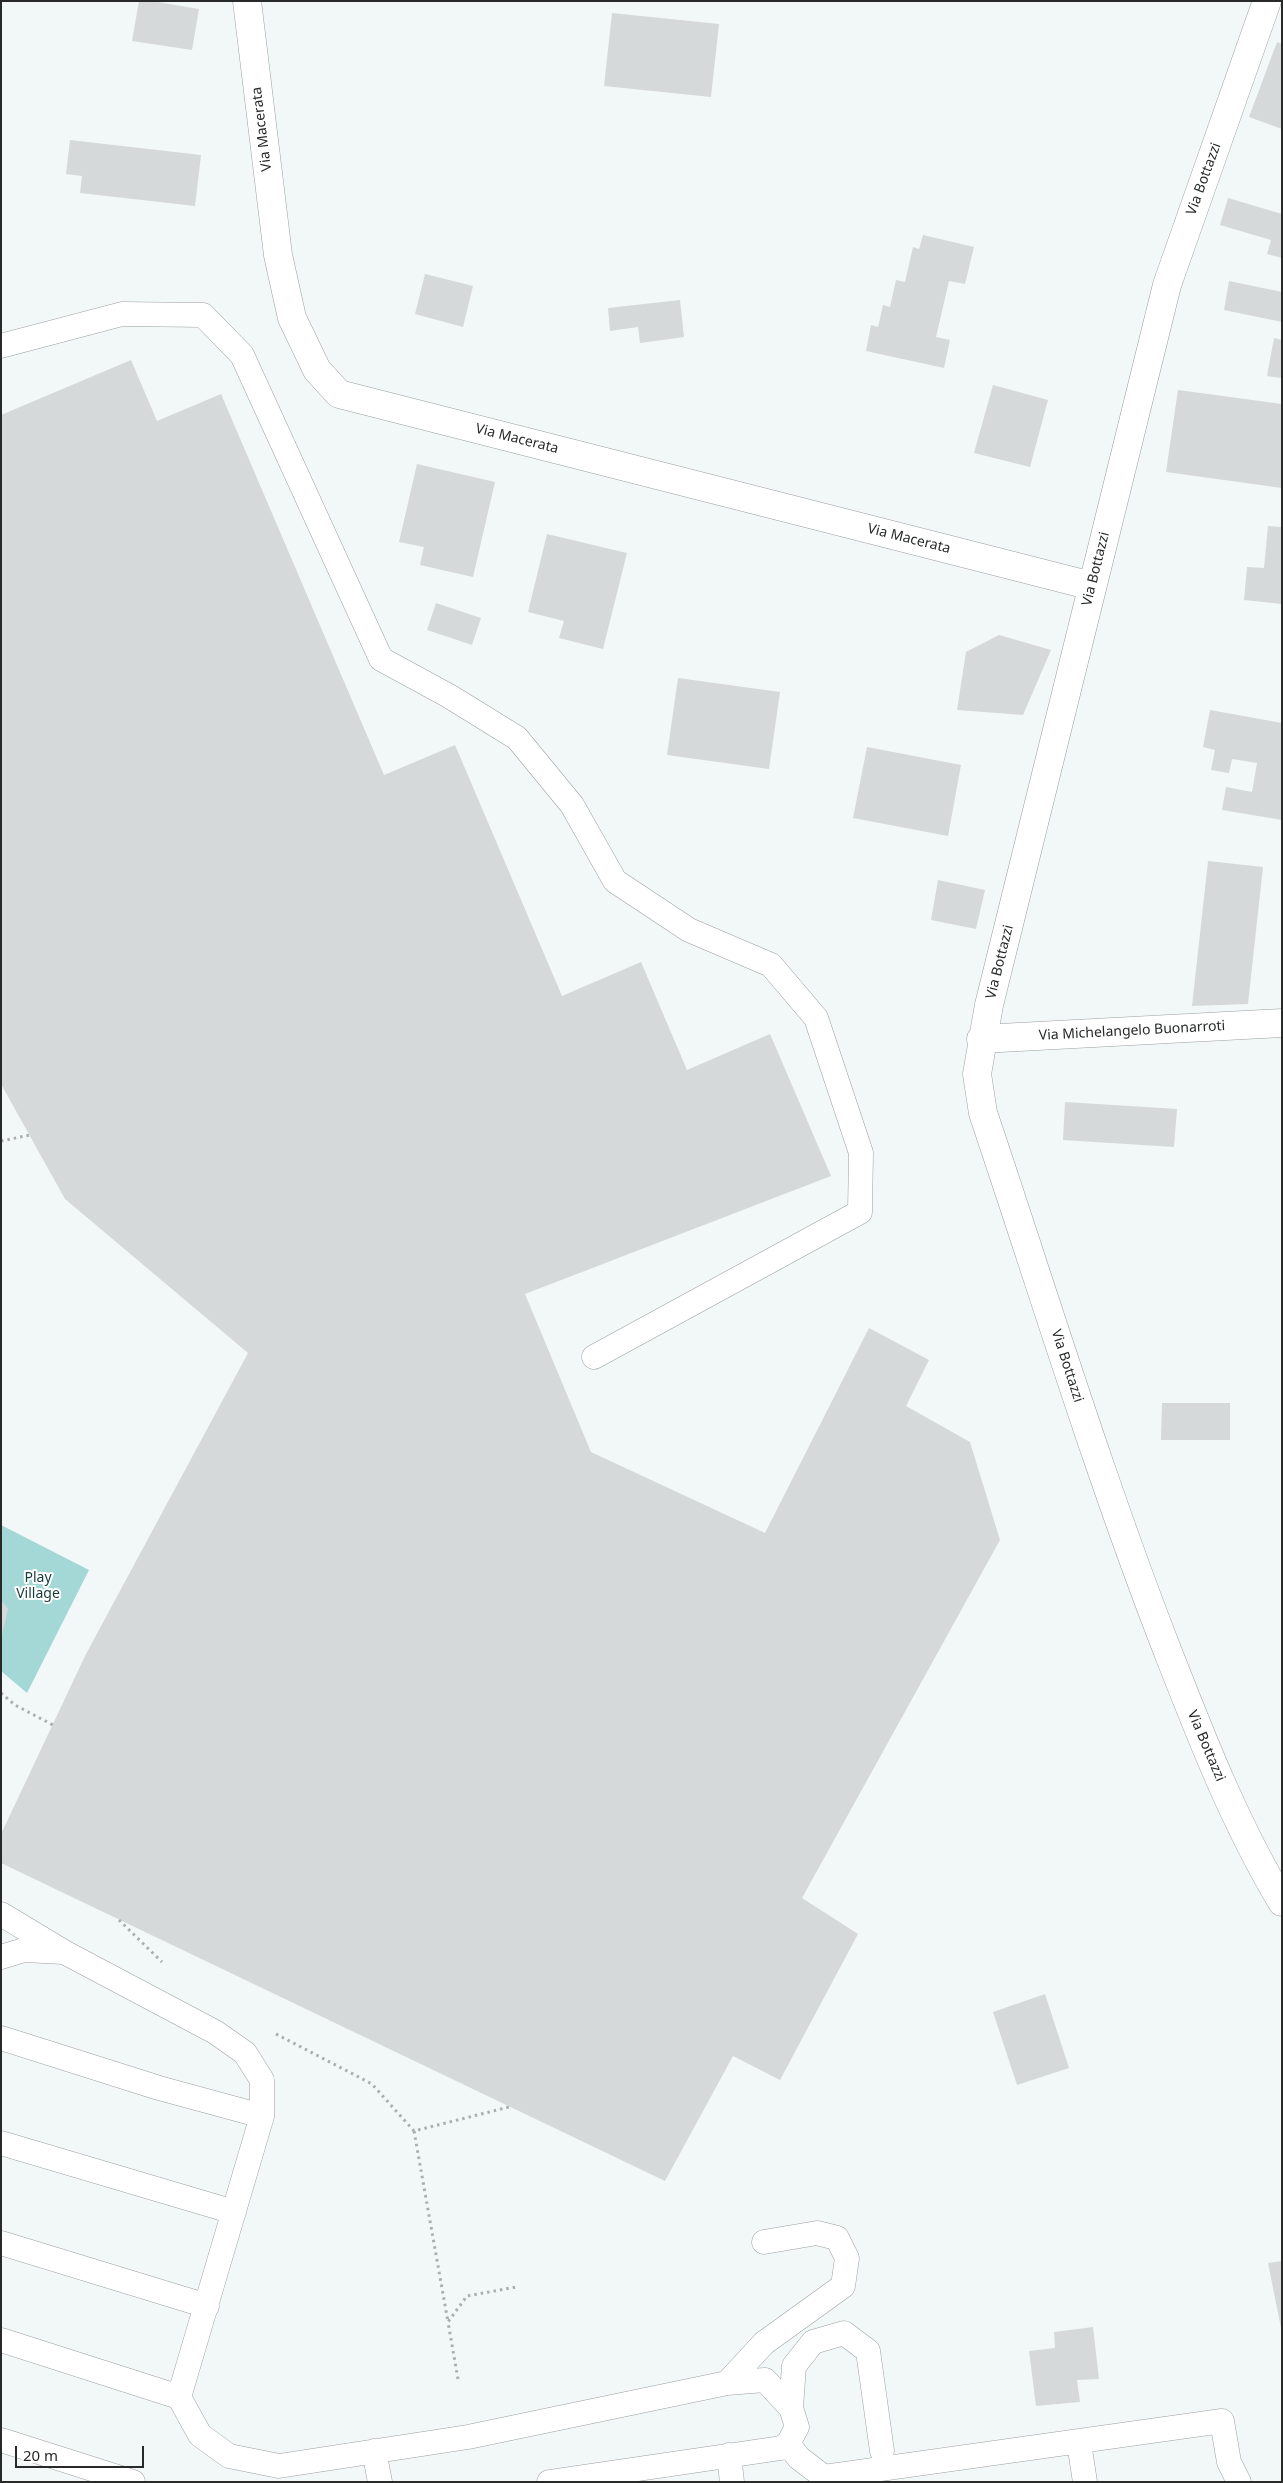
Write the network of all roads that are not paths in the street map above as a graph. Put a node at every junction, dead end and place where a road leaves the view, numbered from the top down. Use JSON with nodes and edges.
{"nodes":[{"id":1,"x":247,"y":1,"type":"edge"},
{"id":2,"x":1267,"y":1,"type":"edge"},
{"id":3,"x":1,"y":346,"type":"edge"},
{"id":4,"x":1092,"y":586,"type":"junction"},
{"id":5,"x":1282,"y":1023,"type":"edge"},
{"id":6,"x":982,"y":1039,"type":"junction"},
{"id":7,"x":594,"y":1357,"type":"dead end"},
{"id":8,"x":1282,"y":1902,"type":"edge"},
{"id":9,"x":1,"y":1914,"type":"edge"},
{"id":10,"x":64,"y":1952,"type":"junction"},
{"id":11,"x":1,"y":1957,"type":"edge"},
{"id":12,"x":1,"y":2038,"type":"edge"},
{"id":13,"x":262,"y":2116,"type":"junction"},
{"id":14,"x":1,"y":2143,"type":"edge"},
{"id":15,"x":234,"y":2212,"type":"junction"},
{"id":16,"x":764,"y":2242,"type":"dead end"},
{"id":17,"x":1,"y":2243,"type":"edge"},
{"id":18,"x":206,"y":2306,"type":"junction"},
{"id":19,"x":1,"y":2340,"type":"edge"},
{"id":20,"x":727,"y":2383,"type":"junction"},
{"id":21,"x":179,"y":2398,"type":"junction"},
{"id":22,"x":791,"y":2408,"type":"junction"},
{"id":23,"x":1,"y":2440,"type":"edge"},
{"id":24,"x":1079,"y":2443,"type":"junction"},
{"id":25,"x":788,"y":2444,"type":"junction"},
{"id":26,"x":374,"y":2451,"type":"junction"},
{"id":27,"x":882,"y":2451,"type":"dead end"},
{"id":28,"x":728,"y":2455,"type":"junction"},
{"id":29,"x":133,"y":2482,"type":"edge"},
{"id":30,"x":380,"y":2482,"type":"edge"},
{"id":31,"x":550,"y":2482,"type":"edge"},
{"id":32,"x":732,"y":2482,"type":"edge"},
{"id":33,"x":1084,"y":2482,"type":"edge"},
{"id":34,"x":1238,"y":2482,"type":"edge"}],
"edges":[{"from":1,"to":4,"type":"street","name":"Via Macerata"},
{"from":2,"to":4,"type":"street","name":"Via Bottazzi"},
{"from":3,"to":7,"type":"lane"},
{"from":4,"to":6,"type":"street","name":"Via Bottazzi"},
{"from":5,"to":6,"type":"street","name":"Via Michelangelo Buonarroti"},
{"from":6,"to":8,"type":"street","name":"Via Bottazzi"},
{"from":9,"to":10,"type":"lane"},
{"from":10,"to":11,"type":"lane"},
{"from":10,"to":13,"type":"lane"},
{"from":12,"to":13,"type":"lane"},
{"from":13,"to":15,"type":"lane"},
{"from":14,"to":15,"type":"lane"},
{"from":15,"to":18,"type":"lane"},
{"from":16,"to":20,"type":"lane"},
{"from":17,"to":18,"type":"lane"},
{"from":18,"to":21,"type":"lane"},
{"from":19,"to":21,"type":"lane"},
{"from":20,"to":22,"type":"lane"},
{"from":20,"to":26,"type":"lane"},
{"from":21,"to":26,"type":"lane"},
{"from":22,"to":25,"type":"lane"},
{"from":22,"to":27,"type":"lane"},
{"from":23,"to":29,"type":"lane"},
{"from":24,"to":25,"type":"lane"},
{"from":24,"to":33,"type":"lane"},
{"from":24,"to":34,"type":"lane"},
{"from":25,"to":28,"type":"lane"},
{"from":26,"to":30,"type":"lane"},
{"from":28,"to":31,"type":"lane"},
{"from":28,"to":32,"type":"lane"}]}
